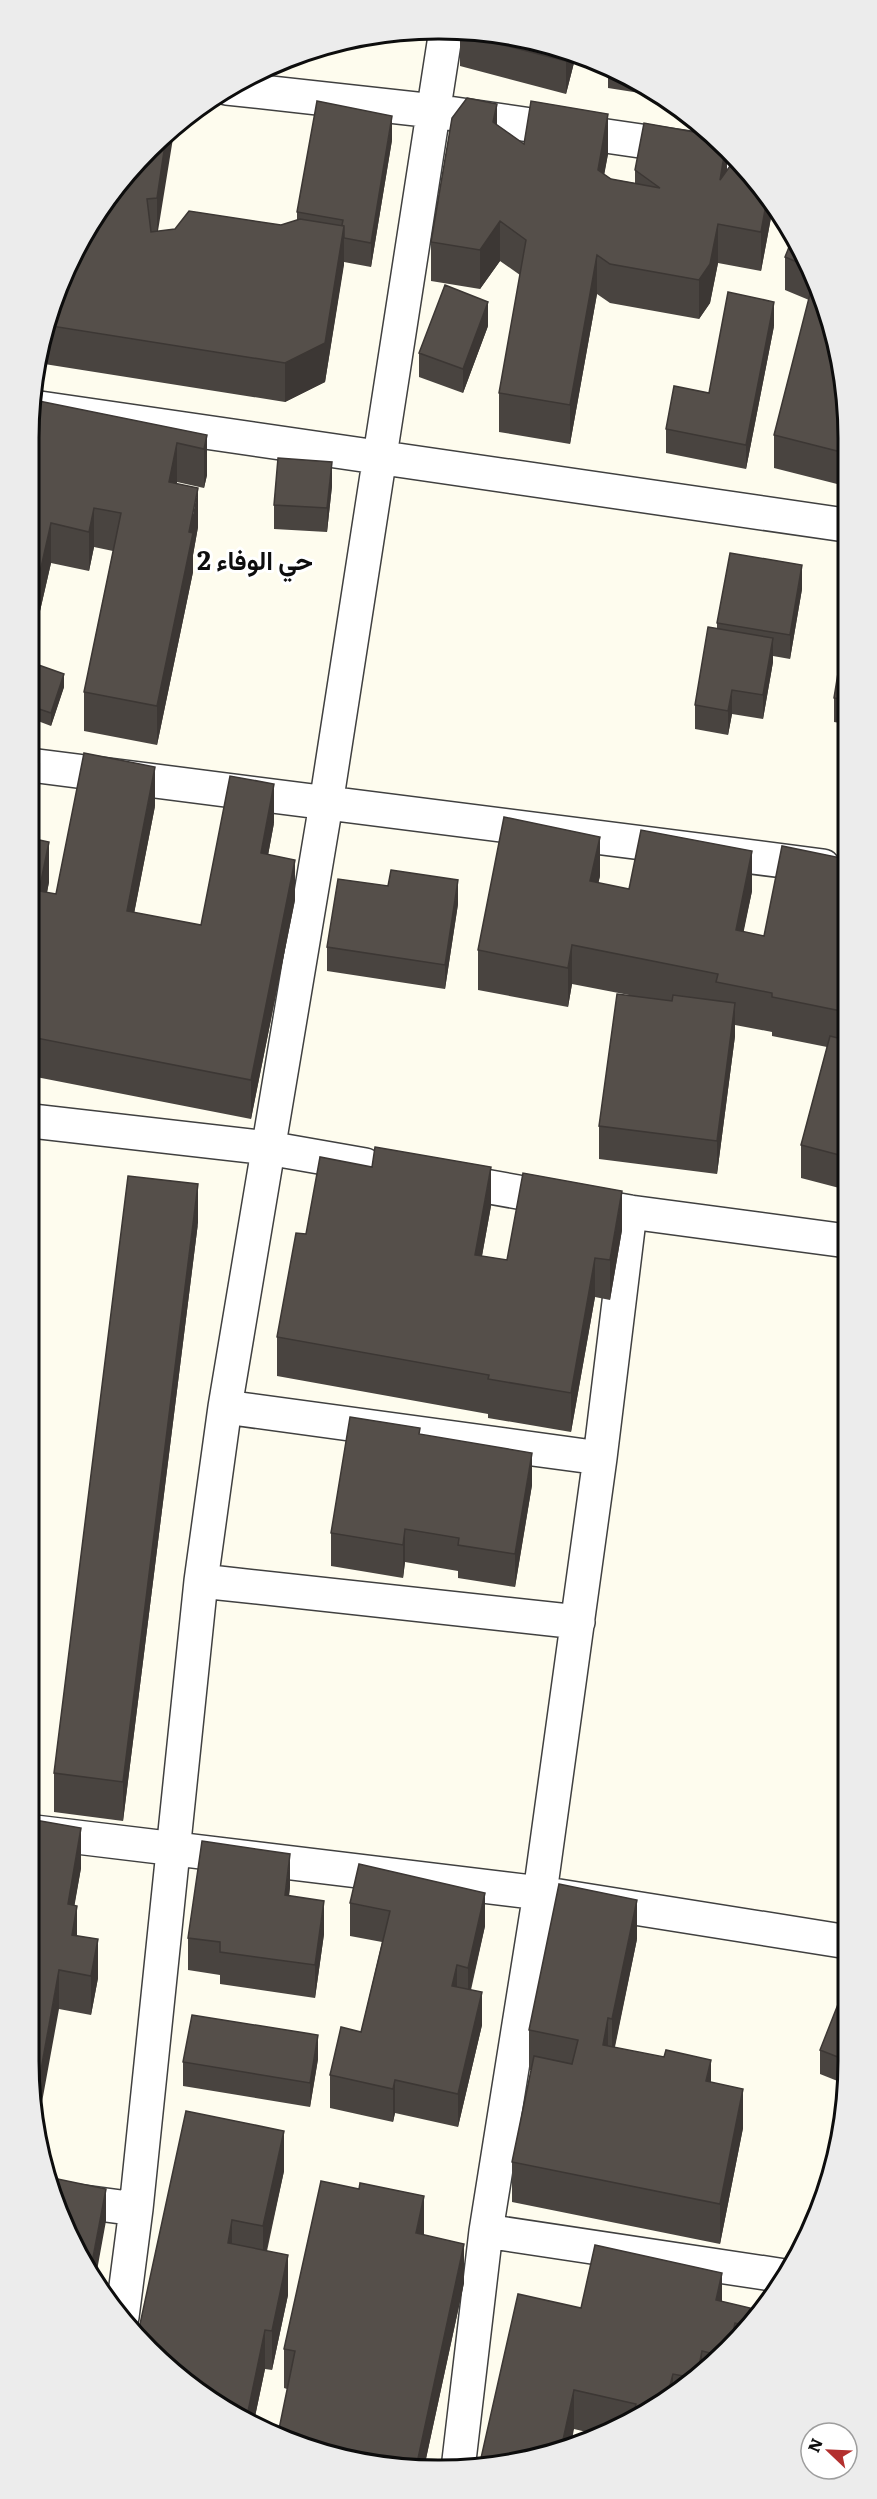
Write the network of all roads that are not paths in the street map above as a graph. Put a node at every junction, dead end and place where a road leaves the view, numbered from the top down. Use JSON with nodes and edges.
{"nodes":[{"id":1,"x":445,"y":39,"type":"edge"},
{"id":2,"x":244,"y":90,"type":"edge"},
{"id":3,"x":434,"y":111,"type":"junction"},
{"id":4,"x":717,"y":152,"type":"edge"},
{"id":5,"x":40,"y":408,"type":"edge"},
{"id":6,"x":380,"y":457,"type":"junction"},
{"id":7,"x":838,"y":524,"type":"edge"},
{"id":8,"x":39,"y":766,"type":"edge"},
{"id":9,"x":326,"y":804,"type":"junction"},
{"id":10,"x":838,"y":867,"type":"edge"},
{"id":11,"x":39,"y":1122,"type":"edge"},
{"id":12,"x":268,"y":1148,"type":"junction"},
{"id":13,"x":630,"y":1212,"type":"junction"},
{"id":14,"x":838,"y":1240,"type":"edge"},
{"id":15,"x":225,"y":1407,"type":"junction"},
{"id":16,"x":600,"y":1458,"type":"junction"},
{"id":17,"x":201,"y":1581,"type":"junction"},
{"id":18,"x":578,"y":1622,"type":"junction"},
{"id":19,"x":39,"y":1832,"type":"edge"},
{"id":20,"x":174,"y":1848,"type":"junction"},
{"id":21,"x":540,"y":1893,"type":"junction"},
{"id":22,"x":838,"y":1940,"type":"edge"},
{"id":23,"x":64,"y":2199,"type":"edge"},
{"id":24,"x":136,"y":2209,"type":"junction"},
{"id":25,"x":486,"y":2231,"type":"junction"},
{"id":26,"x":775,"y":2275,"type":"edge"},
{"id":27,"x":123,"y":2306,"type":"edge"},
{"id":28,"x":459,"y":2459,"type":"edge"}],
"edges":[{"from":1,"to":3,"type":"street"},
{"from":2,"to":3,"type":"street"},
{"from":3,"to":4,"type":"street"},
{"from":3,"to":6,"type":"street"},
{"from":5,"to":6,"type":"street"},
{"from":6,"to":7,"type":"street"},
{"from":6,"to":9,"type":"street"},
{"from":8,"to":9,"type":"street"},
{"from":9,"to":10,"type":"street"},
{"from":9,"to":12,"type":"street"},
{"from":11,"to":12,"type":"street"},
{"from":12,"to":13,"type":"street"},
{"from":12,"to":15,"type":"street"},
{"from":13,"to":14,"type":"street"},
{"from":13,"to":16,"type":"street"},
{"from":15,"to":16,"type":"street"},
{"from":15,"to":17,"type":"street"},
{"from":16,"to":18,"type":"street"},
{"from":17,"to":18,"type":"street"},
{"from":17,"to":20,"type":"street"},
{"from":18,"to":21,"type":"street"},
{"from":19,"to":20,"type":"street"},
{"from":20,"to":21,"type":"street"},
{"from":20,"to":24,"type":"street"},
{"from":21,"to":22,"type":"street"},
{"from":21,"to":25,"type":"street"},
{"from":23,"to":24,"type":"street"},
{"from":24,"to":27,"type":"street"},
{"from":25,"to":26,"type":"street"},
{"from":25,"to":28,"type":"street"}]}
